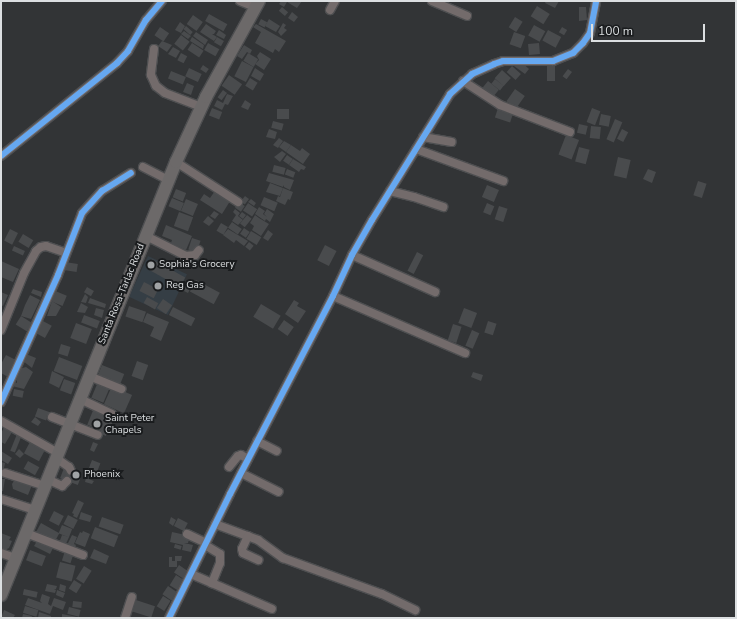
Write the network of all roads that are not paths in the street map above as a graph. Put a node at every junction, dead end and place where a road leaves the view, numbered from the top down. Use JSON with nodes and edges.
{"nodes":[{"id":1,"x":162,"y":1,"type":"edge"},
{"id":2,"x":240,"y":1,"type":"edge"},
{"id":3,"x":335,"y":1,"type":"edge"},
{"id":4,"x":432,"y":1,"type":"edge"},
{"id":5,"x":596,"y":1,"type":"edge"},
{"id":6,"x":257,"y":4,"type":"edge"},
{"id":7,"x":330,"y":10,"type":"dead end"},
{"id":8,"x":466,"y":16,"type":"dead end"},
{"id":9,"x":154,"y":49,"type":"dead end"},
{"id":10,"x":463,"y":81,"type":"junction"},
{"id":11,"x":200,"y":107,"type":"junction"},
{"id":12,"x":570,"y":132,"type":"dead end"},
{"id":13,"x":423,"y":137,"type":"junction"},
{"id":14,"x":452,"y":142,"type":"dead end"},
{"id":15,"x":416,"y":149,"type":"junction"},
{"id":16,"x":1,"y":156,"type":"edge"},
{"id":17,"x":176,"y":162,"type":"junction"},
{"id":18,"x":143,"y":167,"type":"dead end"},
{"id":19,"x":131,"y":173,"type":"dead end"},
{"id":20,"x":168,"y":180,"type":"junction"},
{"id":21,"x":503,"y":181,"type":"dead end"},
{"id":22,"x":390,"y":191,"type":"junction"},
{"id":23,"x":238,"y":202,"type":"dead end"},
{"id":24,"x":443,"y":207,"type":"dead end"},
{"id":25,"x":146,"y":236,"type":"junction"},
{"id":26,"x":200,"y":250,"type":"dead end"},
{"id":27,"x":66,"y":253,"type":"junction"},
{"id":28,"x":352,"y":255,"type":"junction"},
{"id":29,"x":435,"y":292,"type":"dead end"},
{"id":30,"x":333,"y":296,"type":"junction"},
{"id":31,"x":1,"y":330,"type":"edge"},
{"id":32,"x":465,"y":353,"type":"dead end"},
{"id":33,"x":89,"y":376,"type":"junction"},
{"id":34,"x":121,"y":389,"type":"dead end"},
{"id":35,"x":80,"y":399,"type":"junction"},
{"id":36,"x":1,"y":402,"type":"edge"},
{"id":37,"x":112,"y":414,"type":"dead end"},
{"id":38,"x":52,"y":417,"type":"dead end"},
{"id":39,"x":1,"y":421,"type":"edge"},
{"id":40,"x":69,"y":425,"type":"junction"},
{"id":41,"x":98,"y":436,"type":"dead end"},
{"id":42,"x":257,"y":441,"type":"junction"},
{"id":43,"x":277,"y":450,"type":"dead end"},
{"id":44,"x":57,"y":456,"type":"junction"},
{"id":45,"x":248,"y":459,"type":"junction"},
{"id":46,"x":230,"y":467,"type":"dead end"},
{"id":47,"x":71,"y":471,"type":"dead end"},
{"id":48,"x":5,"y":473,"type":"dead end"},
{"id":49,"x":241,"y":473,"type":"junction"},
{"id":50,"x":67,"y":481,"type":"dead end"},
{"id":51,"x":46,"y":482,"type":"junction"},
{"id":52,"x":279,"y":492,"type":"dead end"},
{"id":53,"x":1,"y":499,"type":"edge"},
{"id":54,"x":35,"y":510,"type":"junction"},
{"id":55,"x":215,"y":524,"type":"junction"},
{"id":56,"x":26,"y":533,"type":"junction"},
{"id":57,"x":187,"y":534,"type":"dead end"},
{"id":58,"x":248,"y":536,"type":"junction"},
{"id":59,"x":206,"y":544,"type":"junction"},
{"id":60,"x":1,"y":553,"type":"edge"},
{"id":61,"x":83,"y":554,"type":"dead end"},
{"id":62,"x":15,"y":558,"type":"junction"},
{"id":63,"x":258,"y":560,"type":"dead end"},
{"id":64,"x":5,"y":571,"type":"edge"},
{"id":65,"x":191,"y":574,"type":"junction"},
{"id":66,"x":212,"y":583,"type":"junction"},
{"id":67,"x":1,"y":595,"type":"edge"},
{"id":68,"x":132,"y":597,"type":"dead end"},
{"id":69,"x":272,"y":609,"type":"dead end"},
{"id":70,"x":415,"y":610,"type":"dead end"},
{"id":71,"x":125,"y":618,"type":"edge"},
{"id":72,"x":168,"y":618,"type":"edge"}],
"edges":[{"from":1,"to":16,"type":"street"},
{"from":2,"to":6,"type":"street"},
{"from":3,"to":7,"type":"street"},
{"from":4,"to":8,"type":"street"},
{"from":5,"to":10,"type":"street"},
{"from":6,"to":11,"type":"highway","name":"Santa Rosa-Tarlac Road"},
{"from":9,"to":11,"type":"street"},
{"from":10,"to":12,"type":"street"},
{"from":10,"to":13,"type":"street"},
{"from":11,"to":17,"type":"highway","name":"Santa Rosa-Tarlac Road"},
{"from":13,"to":14,"type":"street"},
{"from":13,"to":15,"type":"street"},
{"from":15,"to":21,"type":"street"},
{"from":15,"to":22,"type":"street"},
{"from":17,"to":20,"type":"highway","name":"Santa Rosa-Tarlac Road"},
{"from":17,"to":23,"type":"street"},
{"from":18,"to":20,"type":"street"},
{"from":19,"to":27,"type":"street"},
{"from":20,"to":25,"type":"highway","name":"Santa Rosa-Tarlac Road"},
{"from":22,"to":24,"type":"street"},
{"from":22,"to":28,"type":"street"},
{"from":25,"to":26,"type":"street"},
{"from":25,"to":33,"type":"highway","name":"Santa Rosa-Tarlac Road"},
{"from":27,"to":31,"type":"street"},
{"from":27,"to":36,"type":"street"},
{"from":28,"to":29,"type":"street"},
{"from":28,"to":30,"type":"street"},
{"from":30,"to":32,"type":"street"},
{"from":30,"to":42,"type":"street"},
{"from":33,"to":34,"type":"street"},
{"from":33,"to":35,"type":"highway","name":"Santa Rosa-Tarlac Road"},
{"from":35,"to":37,"type":"street"},
{"from":35,"to":40,"type":"highway","name":"Santa Rosa-Tarlac Road"},
{"from":38,"to":40,"type":"street"},
{"from":39,"to":44,"type":"street"},
{"from":40,"to":41,"type":"street"},
{"from":40,"to":44,"type":"highway","name":"Santa Rosa-Tarlac Road"},
{"from":42,"to":43,"type":"street"},
{"from":42,"to":45,"type":"street"},
{"from":44,"to":47,"type":"street"},
{"from":44,"to":51,"type":"highway","name":"Santa Rosa-Tarlac Road"},
{"from":45,"to":46,"type":"street"},
{"from":45,"to":49,"type":"street"},
{"from":48,"to":51,"type":"street"},
{"from":49,"to":52,"type":"street"},
{"from":49,"to":55,"type":"street"},
{"from":50,"to":51,"type":"street"},
{"from":51,"to":54,"type":"highway","name":"Santa Rosa-Tarlac Road"},
{"from":53,"to":54,"type":"street"},
{"from":54,"to":56,"type":"highway","name":"Santa Rosa-Tarlac Road"},
{"from":55,"to":58,"type":"street"},
{"from":55,"to":59,"type":"street"},
{"from":56,"to":61,"type":"street"},
{"from":56,"to":62,"type":"highway","name":"Santa Rosa-Tarlac Road"},
{"from":57,"to":59,"type":"street"},
{"from":58,"to":63,"type":"street"},
{"from":58,"to":70,"type":"street"},
{"from":59,"to":65,"type":"street"},
{"from":59,"to":66,"type":"street"},
{"from":60,"to":62,"type":"street"},
{"from":62,"to":64,"type":"highway","name":"Santa Rosa-Tarlac Road"},
{"from":64,"to":67,"type":"highway","name":"Santa Rosa-Tarlac Road"},
{"from":65,"to":66,"type":"street"},
{"from":65,"to":72,"type":"street"},
{"from":66,"to":69,"type":"street"},
{"from":68,"to":71,"type":"street"}]}
